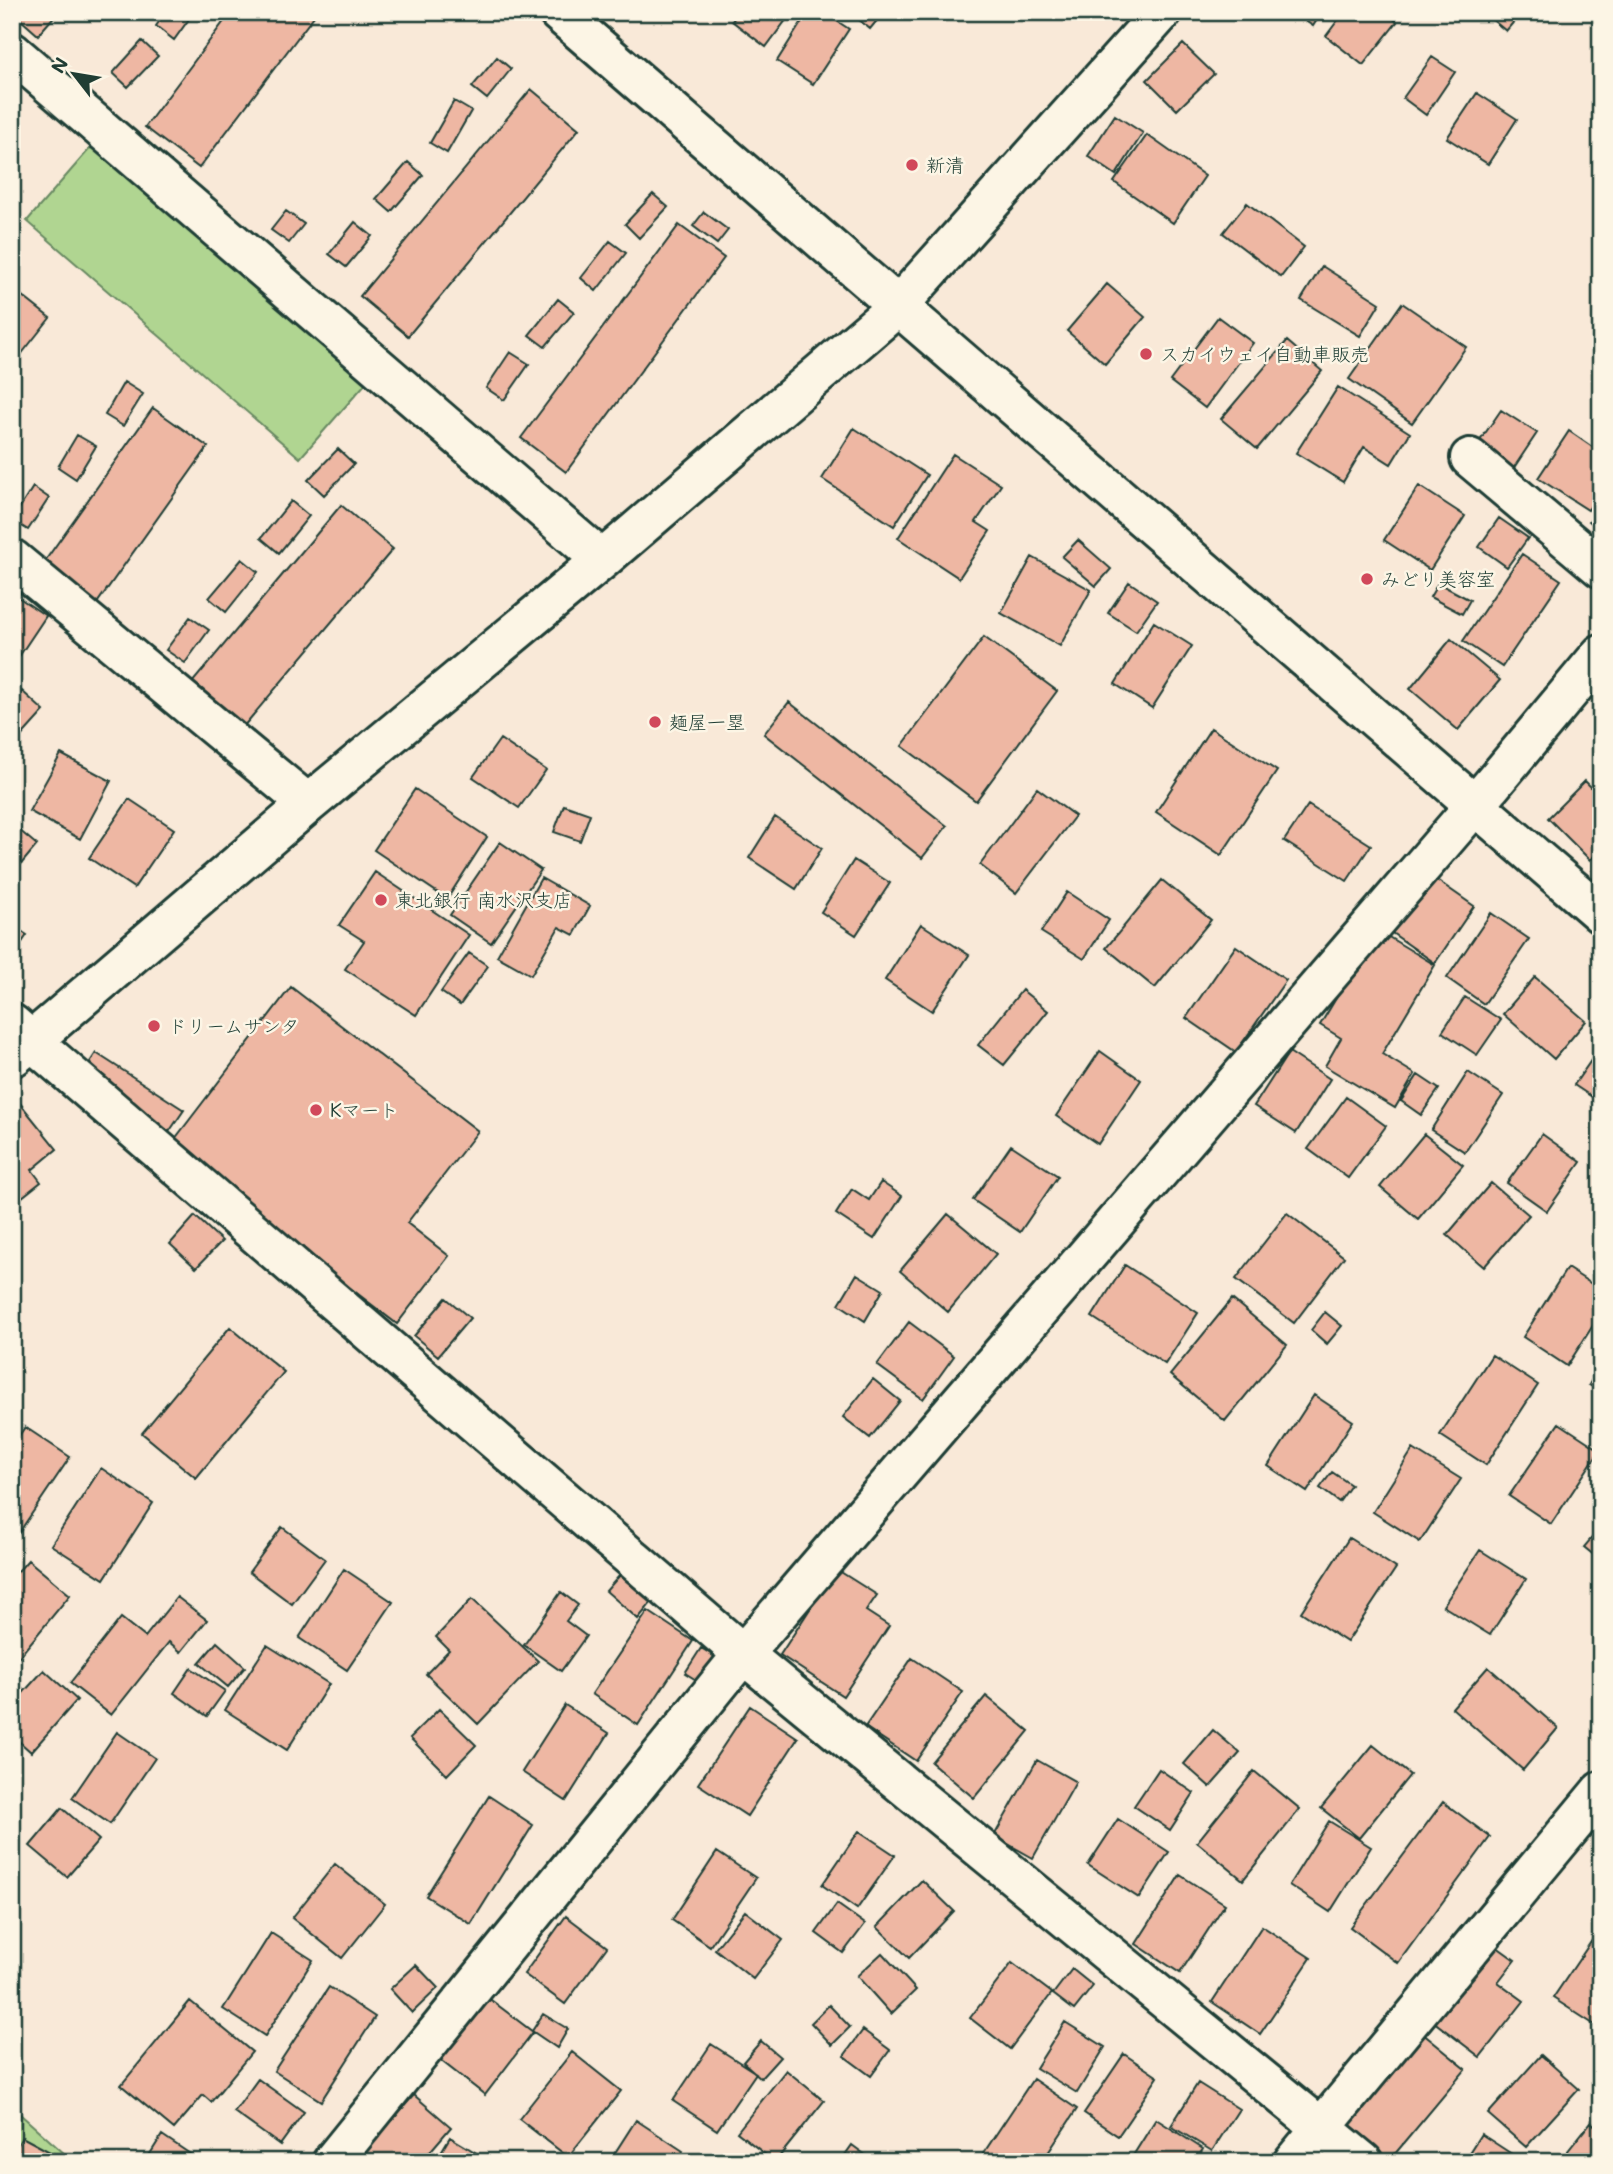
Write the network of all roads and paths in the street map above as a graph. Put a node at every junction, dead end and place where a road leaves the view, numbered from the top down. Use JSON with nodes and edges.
{"nodes":[{"id":1,"x":558,"y":12,"type":"edge"},
{"id":2,"x":1162,"y":12,"type":"edge"},
{"id":3,"x":12,"y":52,"type":"edge"},
{"id":4,"x":897,"y":307,"type":"junction"},
{"id":5,"x":1470,"y":458,"type":"dead end"},
{"id":6,"x":12,"y":559,"type":"edge"},
{"id":7,"x":602,"y":560,"type":"junction"},
{"id":8,"x":1601,"y":568,"type":"edge"},
{"id":9,"x":1601,"y":654,"type":"edge"},
{"id":10,"x":308,"y":804,"type":"junction"},
{"id":11,"x":1475,"y":805,"type":"junction"},
{"id":12,"x":1601,"y":914,"type":"edge"},
{"id":13,"x":19,"y":1041,"type":"edge"},
{"id":14,"x":743,"y":1654,"type":"junction"},
{"id":15,"x":1601,"y":1791,"type":"edge"},
{"id":16,"x":1323,"y":2127,"type":"junction"},
{"id":17,"x":332,"y":2162,"type":"edge"},
{"id":18,"x":1293,"y":2162,"type":"edge"},
{"id":19,"x":1363,"y":2162,"type":"edge"}],
"edges":[{"from":1,"to":4,"type":"street"},
{"from":2,"to":4,"type":"street"},
{"from":3,"to":7,"type":"street"},
{"from":4,"to":7,"type":"street"},
{"from":4,"to":11,"type":"street"},
{"from":5,"to":8,"type":"street"},
{"from":6,"to":10,"type":"street"},
{"from":7,"to":10,"type":"street"},
{"from":9,"to":11,"type":"street"},
{"from":10,"to":13,"type":"street"},
{"from":11,"to":12,"type":"street"},
{"from":11,"to":14,"type":"street"},
{"from":13,"to":14,"type":"street"},
{"from":14,"to":16,"type":"street"},
{"from":14,"to":17,"type":"street"},
{"from":15,"to":16,"type":"street"},
{"from":16,"to":18,"type":"street"},
{"from":16,"to":19,"type":"street"}]}
